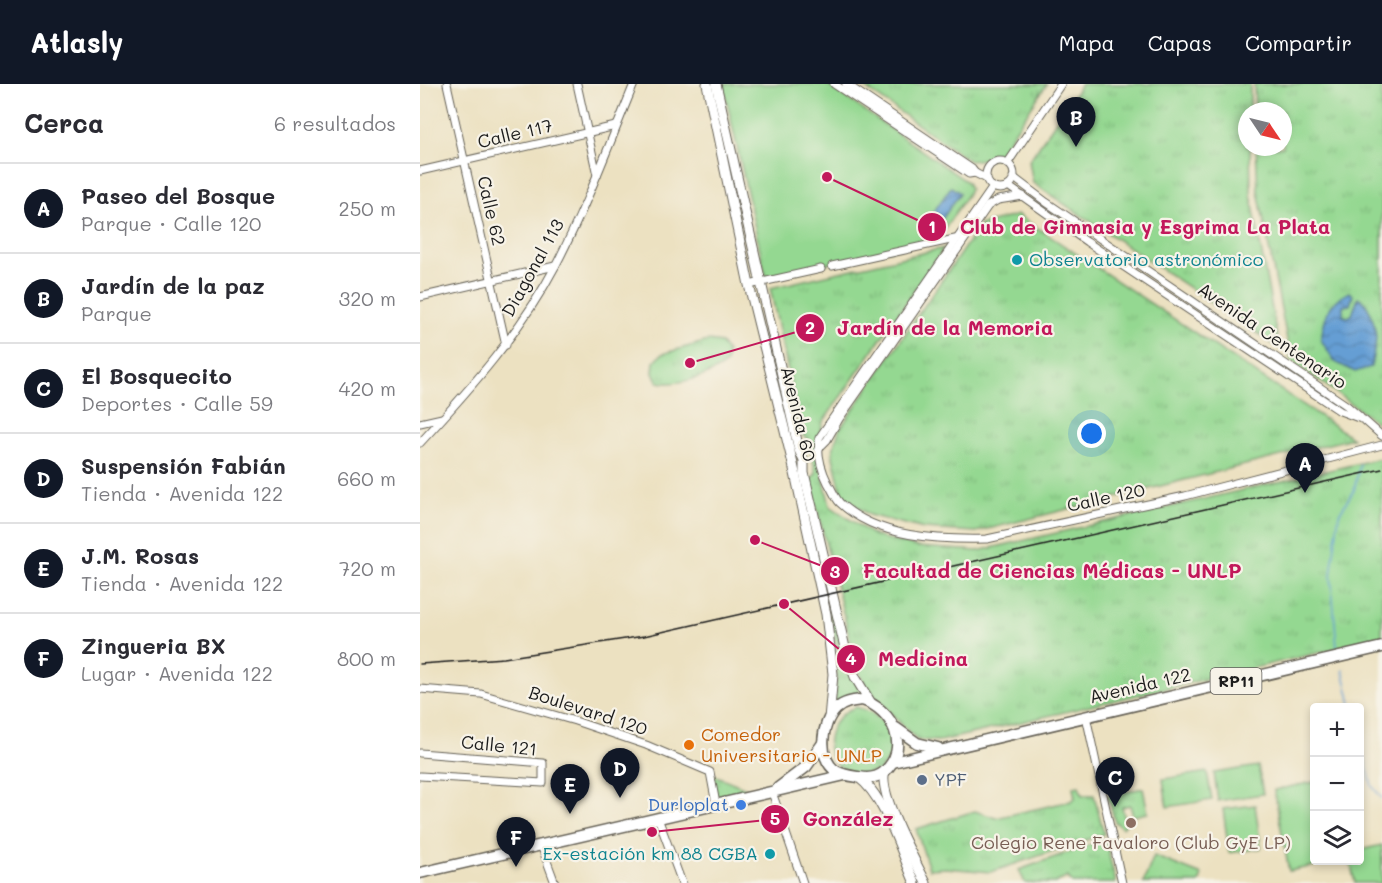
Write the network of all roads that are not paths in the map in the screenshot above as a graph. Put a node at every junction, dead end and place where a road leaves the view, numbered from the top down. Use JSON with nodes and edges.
{"nodes":[{"id":1,"x":447,"y":84,"type":"edge"},
{"id":2,"x":577,"y":84,"type":"edge"},
{"id":3,"x":634,"y":84,"type":"edge"},
{"id":4,"x":707,"y":84,"type":"edge"},
{"id":5,"x":716,"y":84,"type":"edge"},
{"id":6,"x":834,"y":84,"type":"edge"},
{"id":7,"x":846,"y":84,"type":"edge"},
{"id":8,"x":1061,"y":84,"type":"edge"},
{"id":9,"x":616,"y":126,"type":"junction"},
{"id":10,"x":588,"y":133,"type":"junction"},
{"id":11,"x":465,"y":161,"type":"junction"},
{"id":12,"x":1007,"y":164,"type":"junction"},
{"id":13,"x":420,"y":171,"type":"edge"},
{"id":14,"x":975,"y":173,"type":"junction"},
{"id":15,"x":597,"y":176,"type":"junction"},
{"id":16,"x":1013,"y":177,"type":"junction"},
{"id":17,"x":987,"y":179,"type":"junction"},
{"id":18,"x":1008,"y":186,"type":"junction"},
{"id":19,"x":993,"y":187,"type":"junction"},
{"id":20,"x":1023,"y":196,"type":"junction"},
{"id":21,"x":956,"y":239,"type":"junction"},
{"id":22,"x":555,"y":266,"type":"junction"},
{"id":23,"x":832,"y":266,"type":"dead end"},
{"id":24,"x":821,"y":269,"type":"dead end"},
{"id":25,"x":492,"y":281,"type":"junction"},
{"id":26,"x":760,"y":282,"type":"junction"},
{"id":27,"x":749,"y":285,"type":"junction"},
{"id":28,"x":420,"y":297,"type":"edge"},
{"id":29,"x":506,"y":345,"type":"junction"},
{"id":30,"x":442,"y":418,"type":"junction"},
{"id":31,"x":1364,"y":420,"type":"junction"},
{"id":32,"x":420,"y":423,"type":"edge"},
{"id":33,"x":1382,"y":436,"type":"edge"},
{"id":34,"x":420,"y":443,"type":"edge"},
{"id":35,"x":1382,"y":445,"type":"edge"},
{"id":36,"x":818,"y":449,"type":"junction"},
{"id":37,"x":1382,"y":647,"type":"edge"},
{"id":38,"x":420,"y":688,"type":"edge"},
{"id":39,"x":871,"y":703,"type":"junction"},
{"id":40,"x":1086,"y":716,"type":"junction"},
{"id":41,"x":829,"y":719,"type":"junction"},
{"id":42,"x":896,"y":728,"type":"junction"},
{"id":43,"x":823,"y":743,"type":"junction"},
{"id":44,"x":941,"y":749,"type":"junction"},
{"id":45,"x":420,"y":753,"type":"edge"},
{"id":46,"x":893,"y":762,"type":"junction"},
{"id":47,"x":885,"y":771,"type":"junction"},
{"id":48,"x":845,"y":775,"type":"junction"},
{"id":49,"x":420,"y":776,"type":"edge"},
{"id":50,"x":858,"y":777,"type":"junction"},
{"id":51,"x":772,"y":792,"type":"junction"},
{"id":52,"x":716,"y":804,"type":"junction"},
{"id":53,"x":658,"y":818,"type":"junction"},
{"id":54,"x":541,"y":845,"type":"junction"},
{"id":55,"x":420,"y":873,"type":"edge"},
{"id":56,"x":555,"y":883,"type":"edge"},
{"id":57,"x":682,"y":883,"type":"edge"},
{"id":58,"x":803,"y":883,"type":"edge"},
{"id":59,"x":915,"y":883,"type":"edge"},
{"id":60,"x":926,"y":883,"type":"edge"},
{"id":61,"x":1122,"y":883,"type":"edge"}],
"edges":[{"from":1,"to":11,"type":"street","name":"Calle 62"},
{"from":2,"to":10,"type":"street"},
{"from":3,"to":9,"type":"street","name":"Diagonal 113"},
{"from":4,"to":27,"type":"main road","name":"Avenida 60"},
{"from":5,"to":26,"type":"main road","name":"Avenida 60"},
{"from":6,"to":14,"type":"street"},
{"from":7,"to":14,"type":"street"},
{"from":8,"to":12,"type":"street"},
{"from":9,"to":10,"type":"street","name":"Calle 117"},
{"from":9,"to":15,"type":"street","name":"Diagonal 113"},
{"from":10,"to":11,"type":"street","name":"Calle 117"},
{"from":10,"to":15,"type":"street"},
{"from":11,"to":13,"type":"street","name":"Calle 117"},
{"from":11,"to":25,"type":"street","name":"Calle 62"},
{"from":12,"to":16,"type":"street"},
{"from":12,"to":17,"type":"street"},
{"from":14,"to":17,"type":"street"},
{"from":15,"to":22,"type":"street","name":"Diagonal 113"},
{"from":16,"to":18,"type":"street"},
{"from":16,"to":31,"type":"street","name":"Avenida Centenario"},
{"from":17,"to":19,"type":"street"},
{"from":18,"to":19,"type":"street"},
{"from":18,"to":20,"type":"street"},
{"from":19,"to":21,"type":"street"},
{"from":20,"to":31,"type":"street"},
{"from":20,"to":36,"type":"street"},
{"from":21,"to":23,"type":"street"},
{"from":21,"to":36,"type":"street"},
{"from":22,"to":25,"type":"street"},
{"from":22,"to":29,"type":"street","name":"Diagonal 113"},
{"from":24,"to":26,"type":"street"},
{"from":25,"to":28,"type":"street"},
{"from":25,"to":29,"type":"street","name":"Calle 62"},
{"from":26,"to":27,"type":"street"},
{"from":26,"to":39,"type":"main road","name":"Avenida 60"},
{"from":27,"to":41,"type":"main road","name":"Avenida 60"},
{"from":29,"to":30,"type":"street","name":"Diagonal 113"},
{"from":30,"to":32,"type":"street"},
{"from":30,"to":34,"type":"street","name":"Diagonal 113"},
{"from":31,"to":33,"type":"street","name":"Avenida Centenario"},
{"from":35,"to":36,"type":"street","name":"Calle 120"},
{"from":37,"to":40,"type":"highway","name":"Avenida 122","number":"RP11"},
{"from":38,"to":52,"type":"street","name":"Boulevard 120"},
{"from":39,"to":41,"type":"highway"},
{"from":39,"to":42,"type":"highway","number":"RP11"},
{"from":40,"to":44,"type":"highway","name":"Avenida 122","number":"RP11"},
{"from":40,"to":61,"type":"street"},
{"from":41,"to":43,"type":"highway"},
{"from":42,"to":44,"type":"highway","name":"Avenida 122","number":"RP11"},
{"from":42,"to":46,"type":"highway"},
{"from":43,"to":48,"type":"highway"},
{"from":43,"to":51,"type":"highway"},
{"from":44,"to":46,"type":"highway","name":"Avenida 122","number":"RP11"},
{"from":45,"to":49,"type":"street","name":"Calle 121"},
{"from":46,"to":47,"type":"highway"},
{"from":47,"to":50,"type":"highway"},
{"from":47,"to":60,"type":"main road"},
{"from":48,"to":50,"type":"highway"},
{"from":48,"to":51,"type":"highway"},
{"from":50,"to":59,"type":"main road"},
{"from":51,"to":52,"type":"highway"},
{"from":51,"to":58,"type":"street"},
{"from":52,"to":53,"type":"highway"},
{"from":53,"to":54,"type":"highway"},
{"from":53,"to":57,"type":"street"},
{"from":54,"to":55,"type":"highway"},
{"from":54,"to":56,"type":"street"}]}
